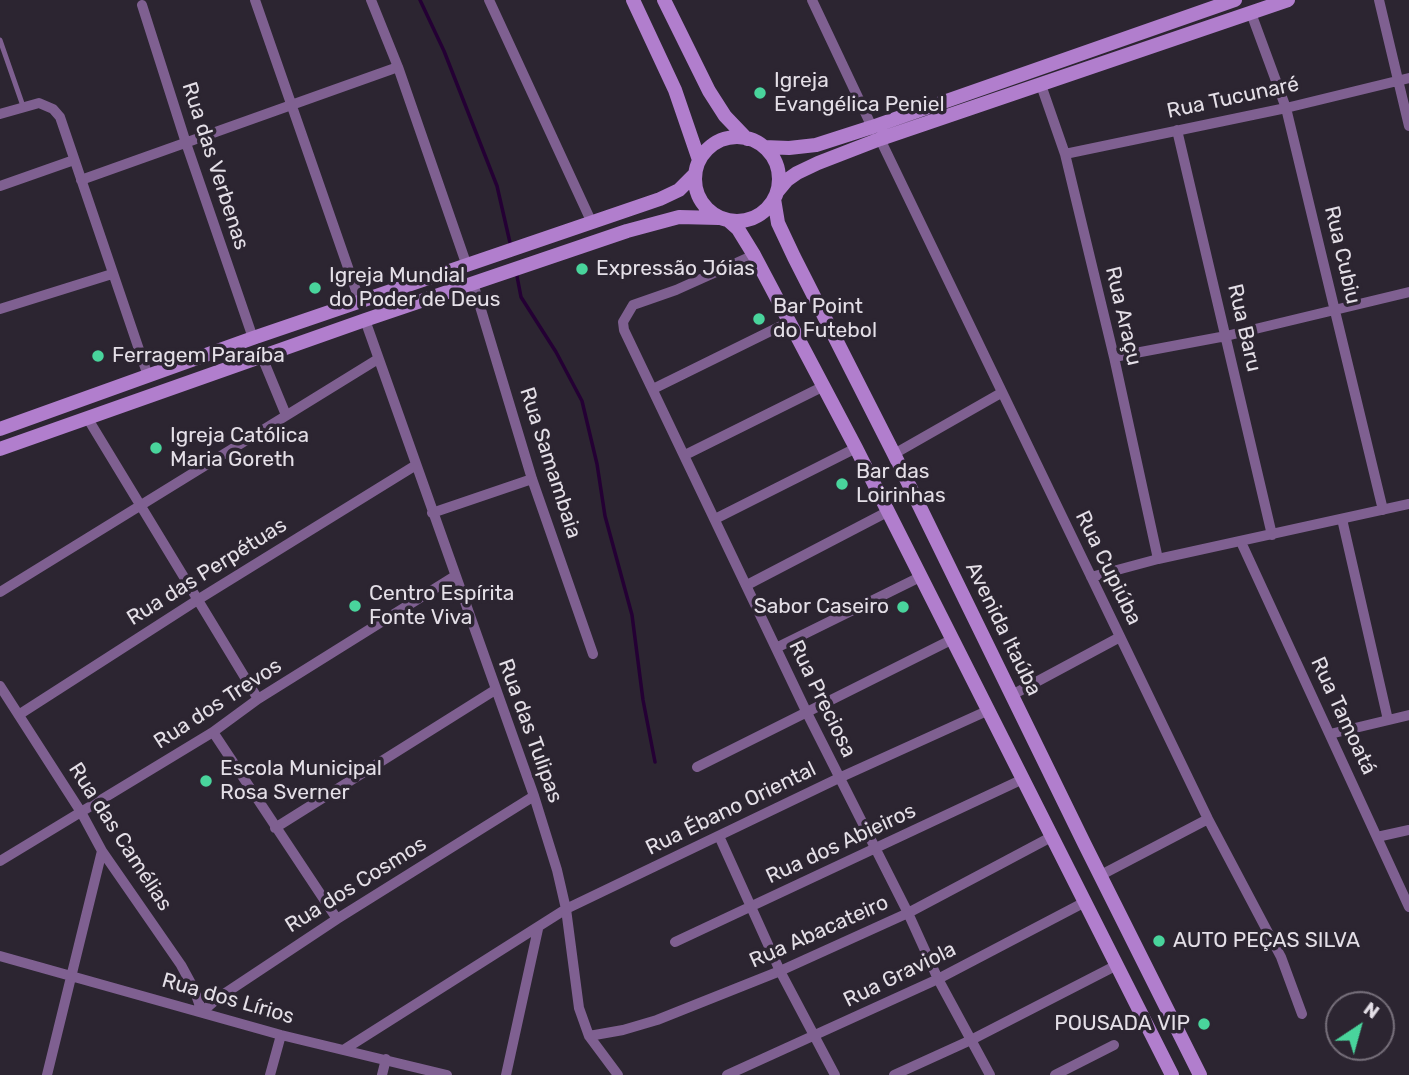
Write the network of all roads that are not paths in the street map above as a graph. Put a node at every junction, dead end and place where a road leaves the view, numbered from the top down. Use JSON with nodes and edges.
{"nodes":[{"id":1,"x":255,"y":0,"type":"edge"},
{"id":2,"x":371,"y":0,"type":"edge"},
{"id":3,"x":489,"y":0,"type":"edge"},
{"id":4,"x":664,"y":0,"type":"edge"},
{"id":5,"x":812,"y":0,"type":"edge"},
{"id":6,"x":1289,"y":0,"type":"edge"},
{"id":7,"x":1379,"y":0,"type":"edge"},
{"id":8,"x":636,"y":1,"type":"edge"},
{"id":9,"x":1226,"y":1,"type":"edge"},
{"id":10,"x":142,"y":5,"type":"dead end"},
{"id":11,"x":1251,"y":13,"type":"junction"},
{"id":12,"x":0,"y":40,"type":"edge"},
{"id":13,"x":398,"y":67,"type":"junction"},
{"id":14,"x":1404,"y":79,"type":"edge"},
{"id":15,"x":1041,"y":85,"type":"junction"},
{"id":16,"x":23,"y":106,"type":"junction"},
{"id":17,"x":293,"y":106,"type":"junction"},
{"id":18,"x":1286,"y":108,"type":"junction"},
{"id":19,"x":0,"y":114,"type":"edge"},
{"id":20,"x":1409,"y":126,"type":"edge"},
{"id":21,"x":1177,"y":130,"type":"junction"},
{"id":22,"x":876,"y":133,"type":"junction"},
{"id":23,"x":747,"y":139,"type":"junction"},
{"id":24,"x":186,"y":143,"type":"junction"},
{"id":25,"x":764,"y":147,"type":"junction"},
{"id":26,"x":1065,"y":153,"type":"junction"},
{"id":27,"x":74,"y":160,"type":"junction"},
{"id":28,"x":699,"y":160,"type":"junction"},
{"id":29,"x":694,"y":176,"type":"junction"},
{"id":30,"x":81,"y":180,"type":"junction"},
{"id":31,"x":0,"y":186,"type":"edge"},
{"id":32,"x":775,"y":196,"type":"junction"},
{"id":33,"x":724,"y":219,"type":"junction"},
{"id":34,"x":592,"y":223,"type":"junction"},
{"id":35,"x":754,"y":255,"type":"junction"},
{"id":36,"x":467,"y":266,"type":"junction"},
{"id":37,"x":112,"y":274,"type":"junction"},
{"id":38,"x":472,"y":283,"type":"junction"},
{"id":39,"x":1409,"y":292,"type":"edge"},
{"id":40,"x":360,"y":302,"type":"junction"},
{"id":41,"x":0,"y":309,"type":"edge"},
{"id":42,"x":1335,"y":309,"type":"junction"},
{"id":43,"x":365,"y":320,"type":"junction"},
{"id":44,"x":789,"y":322,"type":"junction"},
{"id":45,"x":1226,"y":336,"type":"junction"},
{"id":46,"x":253,"y":338,"type":"junction"},
{"id":47,"x":262,"y":357,"type":"junction"},
{"id":48,"x":1114,"y":357,"type":"junction"},
{"id":49,"x":378,"y":359,"type":"junction"},
{"id":50,"x":148,"y":376,"type":"junction"},
{"id":51,"x":822,"y":387,"type":"junction"},
{"id":52,"x":653,"y":388,"type":"junction"},
{"id":53,"x":1001,"y":393,"type":"junction"},
{"id":54,"x":286,"y":415,"type":"junction"},
{"id":55,"x":88,"y":419,"type":"junction"},
{"id":56,"x":0,"y":429,"type":"edge"},
{"id":57,"x":856,"y":448,"type":"junction"},
{"id":58,"x":0,"y":449,"type":"edge"},
{"id":59,"x":894,"y":454,"type":"junction"},
{"id":60,"x":684,"y":455,"type":"junction"},
{"id":61,"x":416,"y":466,"type":"junction"},
{"id":62,"x":532,"y":479,"type":"junction"},
{"id":63,"x":1409,"y":504,"type":"edge"},
{"id":64,"x":139,"y":505,"type":"junction"},
{"id":65,"x":1383,"y":510,"type":"junction"},
{"id":66,"x":889,"y":511,"type":"junction"},
{"id":67,"x":432,"y":513,"type":"junction"},
{"id":68,"x":715,"y":519,"type":"junction"},
{"id":69,"x":1342,"y":519,"type":"junction"},
{"id":70,"x":1272,"y":535,"type":"junction"},
{"id":71,"x":1241,"y":542,"type":"junction"},
{"id":72,"x":1158,"y":559,"type":"junction"},
{"id":73,"x":455,"y":576,"type":"junction"},
{"id":74,"x":922,"y":576,"type":"junction"},
{"id":75,"x":1091,"y":576,"type":"junction"},
{"id":76,"x":747,"y":585,"type":"junction"},
{"id":77,"x":0,"y":593,"type":"edge"},
{"id":78,"x":199,"y":599,"type":"junction"},
{"id":79,"x":1120,"y":637,"type":"junction"},
{"id":80,"x":953,"y":639,"type":"junction"},
{"id":81,"x":776,"y":648,"type":"junction"},
{"id":82,"x":593,"y":654,"type":"dead end"},
{"id":83,"x":0,"y":686,"type":"edge"},
{"id":84,"x":495,"y":690,"type":"junction"},
{"id":85,"x":1012,"y":695,"type":"junction"},
{"id":86,"x":258,"y":699,"type":"junction"},
{"id":87,"x":989,"y":710,"type":"junction"},
{"id":88,"x":806,"y":711,"type":"junction"},
{"id":89,"x":20,"y":714,"type":"junction"},
{"id":90,"x":1409,"y":715,"type":"edge"},
{"id":91,"x":1388,"y":720,"type":"junction"},
{"id":92,"x":213,"y":733,"type":"junction"},
{"id":93,"x":1330,"y":734,"type":"junction"},
{"id":94,"x":696,"y":767,"type":"dead end"},
{"id":95,"x":839,"y":778,"type":"junction"},
{"id":96,"x":1023,"y":779,"type":"junction"},
{"id":97,"x":534,"y":796,"type":"junction"},
{"id":98,"x":81,"y":812,"type":"junction"},
{"id":99,"x":1208,"y":819,"type":"junction"},
{"id":100,"x":275,"y":828,"type":"junction"},
{"id":101,"x":1409,"y":830,"type":"edge"},
{"id":102,"x":719,"y":836,"type":"junction"},
{"id":103,"x":1053,"y":836,"type":"junction"},
{"id":104,"x":1377,"y":837,"type":"junction"},
{"id":105,"x":1085,"y":845,"type":"junction"},
{"id":106,"x":877,"y":849,"type":"junction"},
{"id":107,"x":103,"y":851,"type":"junction"},
{"id":108,"x":1063,"y":857,"type":"junction"},
{"id":109,"x":0,"y":862,"type":"edge"},
{"id":110,"x":1101,"y":875,"type":"junction"},
{"id":111,"x":1086,"y":902,"type":"junction"},
{"id":112,"x":1409,"y":907,"type":"edge"},
{"id":113,"x":566,"y":909,"type":"junction"},
{"id":114,"x":750,"y":909,"type":"junction"},
{"id":115,"x":908,"y":914,"type":"junction"},
{"id":116,"x":337,"y":919,"type":"junction"},
{"id":117,"x":538,"y":929,"type":"junction"},
{"id":118,"x":674,"y":942,"type":"dead end"},
{"id":119,"x":0,"y":956,"type":"edge"},
{"id":120,"x":1117,"y":965,"type":"junction"},
{"id":121,"x":780,"y":971,"type":"junction"},
{"id":122,"x":71,"y":976,"type":"junction"},
{"id":123,"x":938,"y":979,"type":"junction"},
{"id":124,"x":202,"y":1012,"type":"junction"},
{"id":125,"x":1302,"y":1014,"type":"dead end"},
{"id":126,"x":281,"y":1035,"type":"junction"},
{"id":127,"x":589,"y":1036,"type":"junction"},
{"id":128,"x":813,"y":1037,"type":"junction"},
{"id":129,"x":971,"y":1040,"type":"junction"},
{"id":130,"x":1114,"y":1045,"type":"dead end"},
{"id":131,"x":345,"y":1049,"type":"junction"},
{"id":132,"x":386,"y":1059,"type":"junction"},
{"id":133,"x":47,"y":1075,"type":"edge"},
{"id":134,"x":270,"y":1075,"type":"edge"},
{"id":135,"x":382,"y":1075,"type":"edge"},
{"id":136,"x":447,"y":1075,"type":"edge"},
{"id":137,"x":506,"y":1075,"type":"edge"},
{"id":138,"x":618,"y":1075,"type":"edge"},
{"id":139,"x":727,"y":1075,"type":"edge"},
{"id":140,"x":835,"y":1075,"type":"edge"},
{"id":141,"x":894,"y":1075,"type":"edge"},
{"id":142,"x":990,"y":1075,"type":"edge"},
{"id":143,"x":1055,"y":1075,"type":"edge"},
{"id":144,"x":1172,"y":1075,"type":"edge"},
{"id":145,"x":1200,"y":1075,"type":"edge"}],
"edges":[{"from":1,"to":17,"type":"street"},
{"from":2,"to":13,"type":"street"},
{"from":3,"to":34,"type":"street"},
{"from":4,"to":23,"type":"street"},
{"from":5,"to":22,"type":"street","name":"Rua Cupiúba"},
{"from":6,"to":11,"type":"street"},
{"from":7,"to":14,"type":"street"},
{"from":8,"to":28,"type":"street"},
{"from":9,"to":22,"type":"street"},
{"from":10,"to":24,"type":"street","name":"Rua das Verbenas"},
{"from":11,"to":15,"type":"street"},
{"from":11,"to":18,"type":"street","name":"Rua Cubiu"},
{"from":12,"to":16,"type":"lane"},
{"from":13,"to":17,"type":"street"},
{"from":13,"to":36,"type":"street"},
{"from":14,"to":18,"type":"street","name":"Rua Tucunaré"},
{"from":14,"to":20,"type":"street"},
{"from":15,"to":22,"type":"street"},
{"from":15,"to":26,"type":"street","name":"Rua Araçu"},
{"from":16,"to":19,"type":"street"},
{"from":16,"to":27,"type":"street"},
{"from":17,"to":24,"type":"street"},
{"from":17,"to":40,"type":"street"},
{"from":18,"to":21,"type":"street","name":"Rua Tucunaré"},
{"from":18,"to":42,"type":"street","name":"Rua Cubiu"},
{"from":21,"to":26,"type":"street","name":"Rua Tucunaré"},
{"from":21,"to":45,"type":"street","name":"Rua Baru"},
{"from":22,"to":25,"type":"street"},
{"from":22,"to":32,"type":"street"},
{"from":22,"to":53,"type":"street","name":"Rua Cupiúba"},
{"from":23,"to":25,"type":"street"},
{"from":23,"to":28,"type":"street"},
{"from":24,"to":30,"type":"street"},
{"from":24,"to":46,"type":"street","name":"Rua das Verbenas"},
{"from":25,"to":32,"type":"street"},
{"from":26,"to":48,"type":"street","name":"Rua Araçu"},
{"from":27,"to":30,"type":"street"},
{"from":27,"to":31,"type":"street"},
{"from":28,"to":29,"type":"street"},
{"from":29,"to":33,"type":"street"},
{"from":29,"to":34,"type":"street"},
{"from":30,"to":37,"type":"street"},
{"from":32,"to":33,"type":"street"},
{"from":32,"to":59,"type":"street","name":"Avenida Itaúba"},
{"from":33,"to":35,"type":"street"},
{"from":33,"to":38,"type":"street"},
{"from":34,"to":36,"type":"street"},
{"from":35,"to":44,"type":"street"},
{"from":35,"to":52,"type":"street","name":"Rua Preciosa"},
{"from":36,"to":40,"type":"street"},
{"from":37,"to":41,"type":"street"},
{"from":37,"to":50,"type":"street"},
{"from":38,"to":43,"type":"street"},
{"from":38,"to":62,"type":"street","name":"Rua Samambaia"},
{"from":39,"to":42,"type":"street"},
{"from":40,"to":46,"type":"street"},
{"from":42,"to":45,"type":"street"},
{"from":42,"to":65,"type":"street","name":"Rua Cubiu"},
{"from":43,"to":47,"type":"street"},
{"from":43,"to":49,"type":"street","name":"Rua das Tulipas"},
{"from":44,"to":51,"type":"street"},
{"from":44,"to":52,"type":"street"},
{"from":45,"to":48,"type":"street"},
{"from":45,"to":70,"type":"street","name":"Rua Baru"},
{"from":46,"to":50,"type":"street"},
{"from":47,"to":54,"type":"street"},
{"from":47,"to":55,"type":"street"},
{"from":48,"to":72,"type":"street","name":"Rua Araçu"},
{"from":49,"to":54,"type":"street"},
{"from":49,"to":61,"type":"street","name":"Rua das Tulipas"},
{"from":50,"to":56,"type":"street"},
{"from":51,"to":57,"type":"street"},
{"from":51,"to":60,"type":"street"},
{"from":52,"to":60,"type":"street","name":"Rua Preciosa"},
{"from":53,"to":59,"type":"street"},
{"from":53,"to":75,"type":"street","name":"Rua Cupiúba"},
{"from":54,"to":64,"type":"street"},
{"from":55,"to":58,"type":"street"},
{"from":55,"to":64,"type":"street"},
{"from":57,"to":66,"type":"street"},
{"from":57,"to":68,"type":"street"},
{"from":59,"to":85,"type":"street","name":"Avenida Itaúba"},
{"from":60,"to":68,"type":"street","name":"Rua Preciosa"},
{"from":61,"to":67,"type":"street","name":"Rua das Tulipas"},
{"from":61,"to":78,"type":"street","name":"Rua das Perpétuas"},
{"from":62,"to":67,"type":"street"},
{"from":62,"to":82,"type":"street","name":"Rua Samambaia"},
{"from":63,"to":65,"type":"street"},
{"from":64,"to":77,"type":"street"},
{"from":64,"to":78,"type":"street"},
{"from":65,"to":69,"type":"street"},
{"from":66,"to":74,"type":"street"},
{"from":66,"to":76,"type":"street"},
{"from":67,"to":73,"type":"street","name":"Rua das Tulipas"},
{"from":68,"to":76,"type":"street","name":"Rua Preciosa"},
{"from":69,"to":70,"type":"street"},
{"from":69,"to":91,"type":"street"},
{"from":70,"to":71,"type":"street"},
{"from":71,"to":72,"type":"street"},
{"from":71,"to":93,"type":"street","name":"Rua Tamoatá"},
{"from":72,"to":75,"type":"street"},
{"from":73,"to":84,"type":"street","name":"Rua das Tulipas"},
{"from":73,"to":86,"type":"street","name":"Rua dos Trevos"},
{"from":74,"to":80,"type":"street"},
{"from":74,"to":81,"type":"street"},
{"from":75,"to":79,"type":"street","name":"Rua Cupiúba"},
{"from":76,"to":81,"type":"street","name":"Rua Preciosa"},
{"from":78,"to":86,"type":"street"},
{"from":78,"to":89,"type":"street","name":"Rua das Perpétuas"},
{"from":79,"to":85,"type":"street"},
{"from":79,"to":99,"type":"street","name":"Rua Cupiúba"},
{"from":80,"to":87,"type":"street"},
{"from":80,"to":88,"type":"street"},
{"from":81,"to":88,"type":"street","name":"Rua Preciosa"},
{"from":83,"to":89,"type":"street","name":"Rua das Camélias"},
{"from":84,"to":97,"type":"street","name":"Rua das Tulipas"},
{"from":84,"to":100,"type":"street"},
{"from":85,"to":105,"type":"street","name":"Avenida Itaúba"},
{"from":86,"to":92,"type":"street","name":"Rua dos Trevos"},
{"from":87,"to":95,"type":"street","name":"Rua Ébano Oriental"},
{"from":87,"to":96,"type":"street"},
{"from":88,"to":94,"type":"street"},
{"from":88,"to":95,"type":"street","name":"Rua Preciosa"},
{"from":89,"to":98,"type":"street","name":"Rua das Camélias"},
{"from":90,"to":91,"type":"street"},
{"from":91,"to":93,"type":"street"},
{"from":92,"to":98,"type":"street","name":"Rua dos Trevos"},
{"from":92,"to":100,"type":"street"},
{"from":93,"to":104,"type":"street","name":"Rua Tamoatá"},
{"from":95,"to":102,"type":"street","name":"Rua Ébano Oriental"},
{"from":95,"to":106,"type":"street","name":"Rua Preciosa"},
{"from":96,"to":103,"type":"street"},
{"from":96,"to":106,"type":"street","name":"Rua dos Abieiros"},
{"from":97,"to":113,"type":"street","name":"Rua das Tulipas"},
{"from":97,"to":116,"type":"street","name":"Rua dos Cosmos"},
{"from":98,"to":107,"type":"street","name":"Rua das Camélias"},
{"from":98,"to":109,"type":"street","name":"Rua dos Trevos"},
{"from":99,"to":110,"type":"street"},
{"from":99,"to":125,"type":"street","name":"Rua Cupiúba"},
{"from":100,"to":116,"type":"street"},
{"from":101,"to":104,"type":"street"},
{"from":102,"to":113,"type":"street","name":"Rua Ébano Oriental"},
{"from":102,"to":114,"type":"street"},
{"from":103,"to":108,"type":"street"},
{"from":103,"to":115,"type":"street","name":"Rua Abacateiro"},
{"from":104,"to":112,"type":"street","name":"Rua Tamoatá"},
{"from":105,"to":108,"type":"street"},
{"from":105,"to":110,"type":"street","name":"Avenida Itaúba"},
{"from":106,"to":114,"type":"street","name":"Rua dos Abieiros"},
{"from":106,"to":115,"type":"street","name":"Rua Preciosa"},
{"from":107,"to":122,"type":"street"},
{"from":107,"to":124,"type":"street","name":"Rua das Camélias"},
{"from":108,"to":111,"type":"street"},
{"from":110,"to":145,"type":"street","name":"Avenida Itaúba"},
{"from":111,"to":120,"type":"street"},
{"from":111,"to":123,"type":"street","name":"Rua Graviola"},
{"from":113,"to":117,"type":"street","name":"Rua Ébano Oriental"},
{"from":113,"to":127,"type":"street","name":"Rua das Tulipas"},
{"from":114,"to":118,"type":"street","name":"Rua dos Abieiros"},
{"from":114,"to":121,"type":"street"},
{"from":115,"to":121,"type":"street","name":"Rua Abacateiro"},
{"from":115,"to":123,"type":"street","name":"Rua Preciosa"},
{"from":116,"to":124,"type":"street","name":"Rua dos Cosmos"},
{"from":117,"to":131,"type":"street","name":"Rua Ébano Oriental"},
{"from":117,"to":137,"type":"street"},
{"from":119,"to":122,"type":"street","name":"Rua dos Lírios"},
{"from":120,"to":129,"type":"street"},
{"from":120,"to":144,"type":"street"},
{"from":121,"to":127,"type":"street","name":"Rua Abacateiro"},
{"from":121,"to":128,"type":"street"},
{"from":122,"to":124,"type":"street","name":"Rua dos Lírios"},
{"from":122,"to":133,"type":"street"},
{"from":123,"to":128,"type":"street","name":"Rua Graviola"},
{"from":123,"to":129,"type":"street","name":"Rua Preciosa"},
{"from":124,"to":126,"type":"street","name":"Rua dos Lírios"},
{"from":126,"to":131,"type":"street","name":"Rua dos Lírios"},
{"from":126,"to":134,"type":"street"},
{"from":127,"to":138,"type":"street","name":"Rua das Tulipas"},
{"from":128,"to":139,"type":"street","name":"Rua Graviola"},
{"from":128,"to":140,"type":"street"},
{"from":129,"to":141,"type":"street"},
{"from":129,"to":142,"type":"street","name":"Rua Preciosa"},
{"from":130,"to":143,"type":"street"},
{"from":131,"to":132,"type":"street","name":"Rua dos Lírios"},
{"from":132,"to":135,"type":"street"},
{"from":132,"to":136,"type":"street","name":"Rua dos Lírios"}]}
